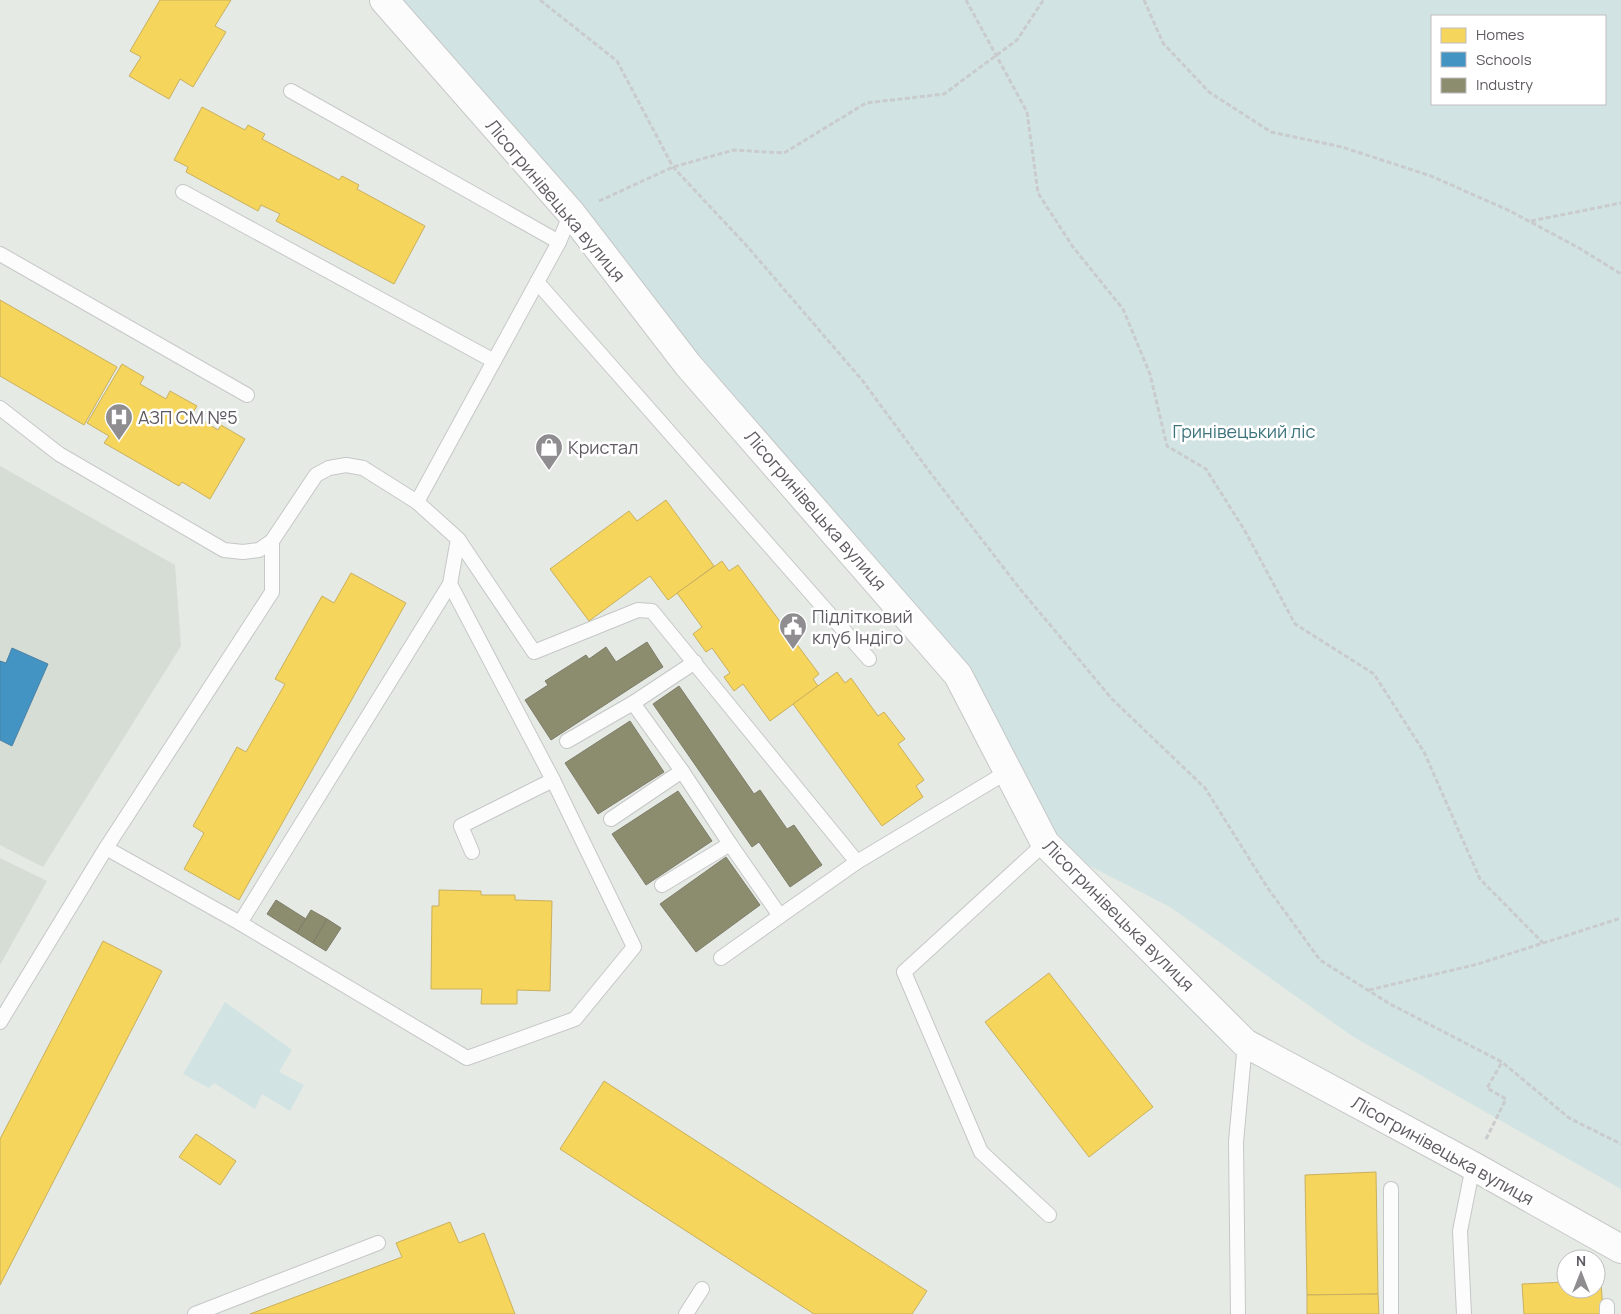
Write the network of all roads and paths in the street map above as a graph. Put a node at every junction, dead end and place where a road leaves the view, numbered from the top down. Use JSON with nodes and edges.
{"nodes":[{"id":1,"x":384,"y":0,"type":"edge"},
{"id":2,"x":540,"y":0,"type":"edge"},
{"id":3,"x":966,"y":0,"type":"edge"},
{"id":4,"x":1045,"y":0,"type":"edge"},
{"id":5,"x":1144,"y":0,"type":"edge"},
{"id":6,"x":996,"y":56,"type":"junction"},
{"id":7,"x":291,"y":91,"type":"dead end"},
{"id":8,"x":673,"y":167,"type":"junction"},
{"id":9,"x":183,"y":192,"type":"dead end"},
{"id":10,"x":1621,"y":203,"type":"edge"},
{"id":11,"x":572,"y":213,"type":"junction"},
{"id":12,"x":1530,"y":221,"type":"junction"},
{"id":13,"x":559,"y":242,"type":"junction"},
{"id":14,"x":0,"y":254,"type":"edge"},
{"id":15,"x":1621,"y":274,"type":"edge"},
{"id":16,"x":537,"y":282,"type":"junction"},
{"id":17,"x":494,"y":361,"type":"junction"},
{"id":18,"x":247,"y":395,"type":"dead end"},
{"id":19,"x":0,"y":408,"type":"edge"},
{"id":20,"x":417,"y":502,"type":"junction"},
{"id":21,"x":458,"y":539,"type":"junction"},
{"id":22,"x":272,"y":541,"type":"junction"},
{"id":23,"x":450,"y":584,"type":"junction"},
{"id":24,"x":868,"y":659,"type":"dead end"},
{"id":25,"x":695,"y":662,"type":"junction"},
{"id":26,"x":633,"y":703,"type":"junction"},
{"id":27,"x":567,"y":742,"type":"dead end"},
{"id":28,"x":682,"y":772,"type":"junction"},
{"id":29,"x":1007,"y":772,"type":"junction"},
{"id":30,"x":553,"y":780,"type":"junction"},
{"id":31,"x":611,"y":819,"type":"dead end"},
{"id":32,"x":1044,"y":843,"type":"junction"},
{"id":33,"x":730,"y":844,"type":"junction"},
{"id":34,"x":106,"y":848,"type":"junction"},
{"id":35,"x":472,"y":852,"type":"dead end"},
{"id":36,"x":857,"y":862,"type":"junction"},
{"id":37,"x":662,"y":885,"type":"dead end"},
{"id":38,"x":780,"y":916,"type":"junction"},
{"id":39,"x":1621,"y":918,"type":"edge"},
{"id":40,"x":240,"y":922,"type":"junction"},
{"id":41,"x":1543,"y":943,"type":"junction"},
{"id":42,"x":721,"y":958,"type":"dead end"},
{"id":43,"x":1369,"y":990,"type":"junction"},
{"id":44,"x":0,"y":1022,"type":"edge"},
{"id":45,"x":1246,"y":1042,"type":"junction"},
{"id":46,"x":1502,"y":1062,"type":"junction"},
{"id":47,"x":1621,"y":1144,"type":"edge"},
{"id":48,"x":1473,"y":1166,"type":"junction"},
{"id":49,"x":1391,"y":1189,"type":"dead end"},
{"id":50,"x":1049,"y":1215,"type":"dead end"},
{"id":51,"x":378,"y":1243,"type":"dead end"},
{"id":52,"x":1621,"y":1249,"type":"edge"},
{"id":53,"x":702,"y":1289,"type":"dead end"},
{"id":54,"x":195,"y":1314,"type":"edge"},
{"id":55,"x":686,"y":1314,"type":"edge"},
{"id":56,"x":1238,"y":1314,"type":"edge"},
{"id":57,"x":1391,"y":1314,"type":"edge"},
{"id":58,"x":1464,"y":1314,"type":"edge"}],
"edges":[{"from":1,"to":11,"type":"street","name":"Лісогринівецька вулиця"},
{"from":2,"to":8,"type":"path"},
{"from":3,"to":6,"type":"path"},
{"from":4,"to":6,"type":"path"},
{"from":5,"to":12,"type":"path"},
{"from":6,"to":8,"type":"path"},
{"from":6,"to":41,"type":"path"},
{"from":7,"to":13,"type":"lane"},
{"from":8,"to":11,"type":"path"},
{"from":8,"to":43,"type":"path"},
{"from":9,"to":17,"type":"lane"},
{"from":10,"to":12,"type":"path"},
{"from":11,"to":13,"type":"lane"},
{"from":11,"to":29,"type":"street","name":"Лісогринівецька вулиця"},
{"from":12,"to":15,"type":"path"},
{"from":13,"to":16,"type":"lane"},
{"from":14,"to":18,"type":"lane"},
{"from":16,"to":17,"type":"lane"},
{"from":16,"to":24,"type":"lane"},
{"from":17,"to":20,"type":"lane"},
{"from":19,"to":22,"type":"lane"},
{"from":20,"to":21,"type":"lane"},
{"from":20,"to":22,"type":"lane"},
{"from":21,"to":23,"type":"lane"},
{"from":21,"to":25,"type":"lane"},
{"from":22,"to":34,"type":"lane"},
{"from":23,"to":30,"type":"lane"},
{"from":23,"to":40,"type":"lane"},
{"from":25,"to":26,"type":"lane"},
{"from":25,"to":36,"type":"lane"},
{"from":26,"to":27,"type":"lane"},
{"from":26,"to":28,"type":"lane"},
{"from":28,"to":31,"type":"lane"},
{"from":28,"to":33,"type":"lane"},
{"from":29,"to":32,"type":"street","name":"Лісогринівецька вулиця"},
{"from":29,"to":36,"type":"lane"},
{"from":30,"to":35,"type":"lane"},
{"from":30,"to":40,"type":"lane"},
{"from":32,"to":45,"type":"street","name":"Лісогринівецька вулиця"},
{"from":32,"to":50,"type":"lane"},
{"from":33,"to":37,"type":"lane"},
{"from":33,"to":38,"type":"lane"},
{"from":34,"to":40,"type":"lane"},
{"from":34,"to":44,"type":"lane"},
{"from":36,"to":38,"type":"lane"},
{"from":38,"to":42,"type":"lane"},
{"from":39,"to":41,"type":"path"},
{"from":41,"to":43,"type":"path"},
{"from":43,"to":46,"type":"path"},
{"from":45,"to":48,"type":"street","name":"Лісогринівецька вулиця"},
{"from":45,"to":56,"type":"lane"},
{"from":46,"to":47,"type":"path"},
{"from":46,"to":48,"type":"path"},
{"from":48,"to":52,"type":"street","name":"Лісогринівецька вулиця"},
{"from":48,"to":58,"type":"lane"},
{"from":49,"to":57,"type":"lane"},
{"from":51,"to":54,"type":"lane"},
{"from":53,"to":55,"type":"lane"}]}
